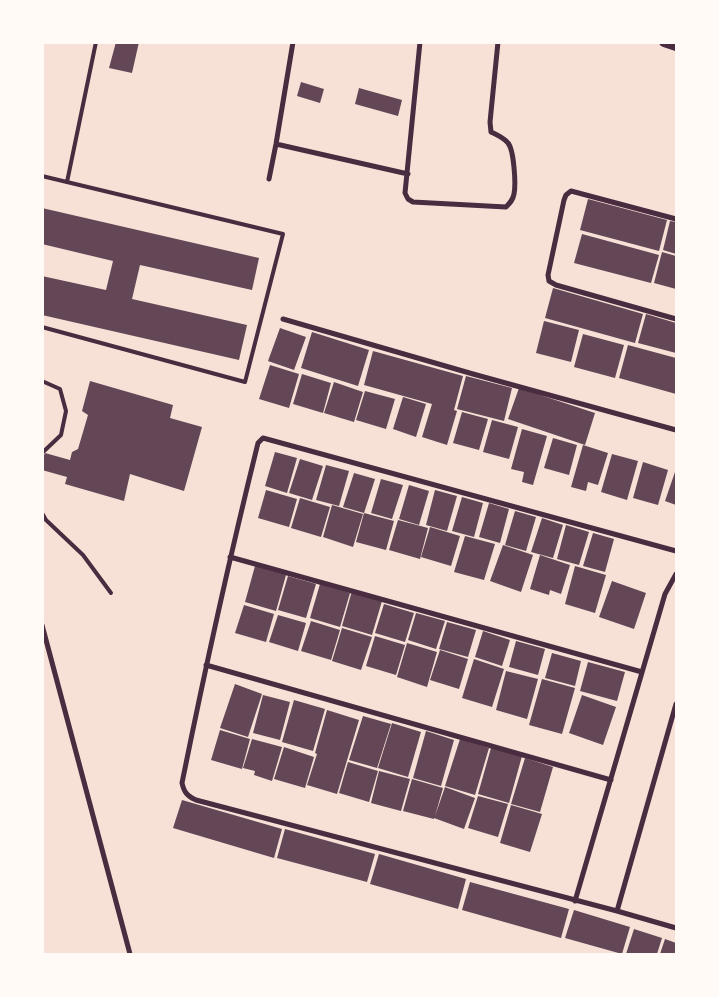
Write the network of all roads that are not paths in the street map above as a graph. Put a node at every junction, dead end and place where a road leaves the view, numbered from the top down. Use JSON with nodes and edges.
{"nodes":[{"id":1,"x":96,"y":42,"type":"edge"},
{"id":2,"x":292,"y":42,"type":"edge"},
{"id":3,"x":420,"y":42,"type":"edge"},
{"id":4,"x":498,"y":42,"type":"edge"},
{"id":5,"x":664,"y":42,"type":"edge"},
{"id":6,"x":676,"y":46,"type":"edge"},
{"id":7,"x":276,"y":144,"type":"junction"},
{"id":8,"x":408,"y":174,"type":"junction"},
{"id":9,"x":42,"y":176,"type":"edge"},
{"id":10,"x":269,"y":179,"type":"dead end"},
{"id":11,"x":67,"y":182,"type":"junction"},
{"id":12,"x":676,"y":219,"type":"edge"},
{"id":13,"x":283,"y":319,"type":"dead end"},
{"id":14,"x":676,"y":319,"type":"edge"},
{"id":15,"x":42,"y":328,"type":"edge"},
{"id":16,"x":42,"y":381,"type":"edge"},
{"id":17,"x":676,"y":430,"type":"edge"},
{"id":18,"x":42,"y":453,"type":"edge"},
{"id":19,"x":42,"y":513,"type":"edge"},
{"id":20,"x":676,"y":551,"type":"edge"},
{"id":21,"x":230,"y":557,"type":"junction"},
{"id":22,"x":676,"y":574,"type":"edge"},
{"id":23,"x":111,"y":593,"type":"dead end"},
{"id":24,"x":42,"y":625,"type":"edge"},
{"id":25,"x":206,"y":665,"type":"junction"},
{"id":26,"x":642,"y":672,"type":"junction"},
{"id":27,"x":676,"y":704,"type":"edge"},
{"id":28,"x":611,"y":780,"type":"junction"},
{"id":29,"x":575,"y":900,"type":"junction"},
{"id":30,"x":617,"y":911,"type":"junction"},
{"id":31,"x":676,"y":928,"type":"edge"},
{"id":32,"x":130,"y":954,"type":"edge"}],
"edges":[{"from":1,"to":11,"type":"lane"},
{"from":2,"to":7,"type":"street"},
{"from":3,"to":8,"type":"street"},
{"from":4,"to":8,"type":"street"},
{"from":5,"to":6,"type":"main road"},
{"from":7,"to":8,"type":"street"},
{"from":7,"to":10,"type":"street"},
{"from":9,"to":11,"type":"lane"},
{"from":11,"to":15,"type":"lane"},
{"from":12,"to":14,"type":"street"},
{"from":13,"to":17,"type":"street"},
{"from":16,"to":18,"type":"lane"},
{"from":19,"to":23,"type":"lane"},
{"from":20,"to":21,"type":"street"},
{"from":21,"to":25,"type":"street"},
{"from":21,"to":26,"type":"street"},
{"from":22,"to":26,"type":"street"},
{"from":24,"to":32,"type":"street"},
{"from":25,"to":28,"type":"street"},
{"from":25,"to":29,"type":"street"},
{"from":26,"to":28,"type":"street"},
{"from":27,"to":30,"type":"street"},
{"from":28,"to":29,"type":"street"},
{"from":29,"to":30,"type":"street"},
{"from":30,"to":31,"type":"street"}]}
